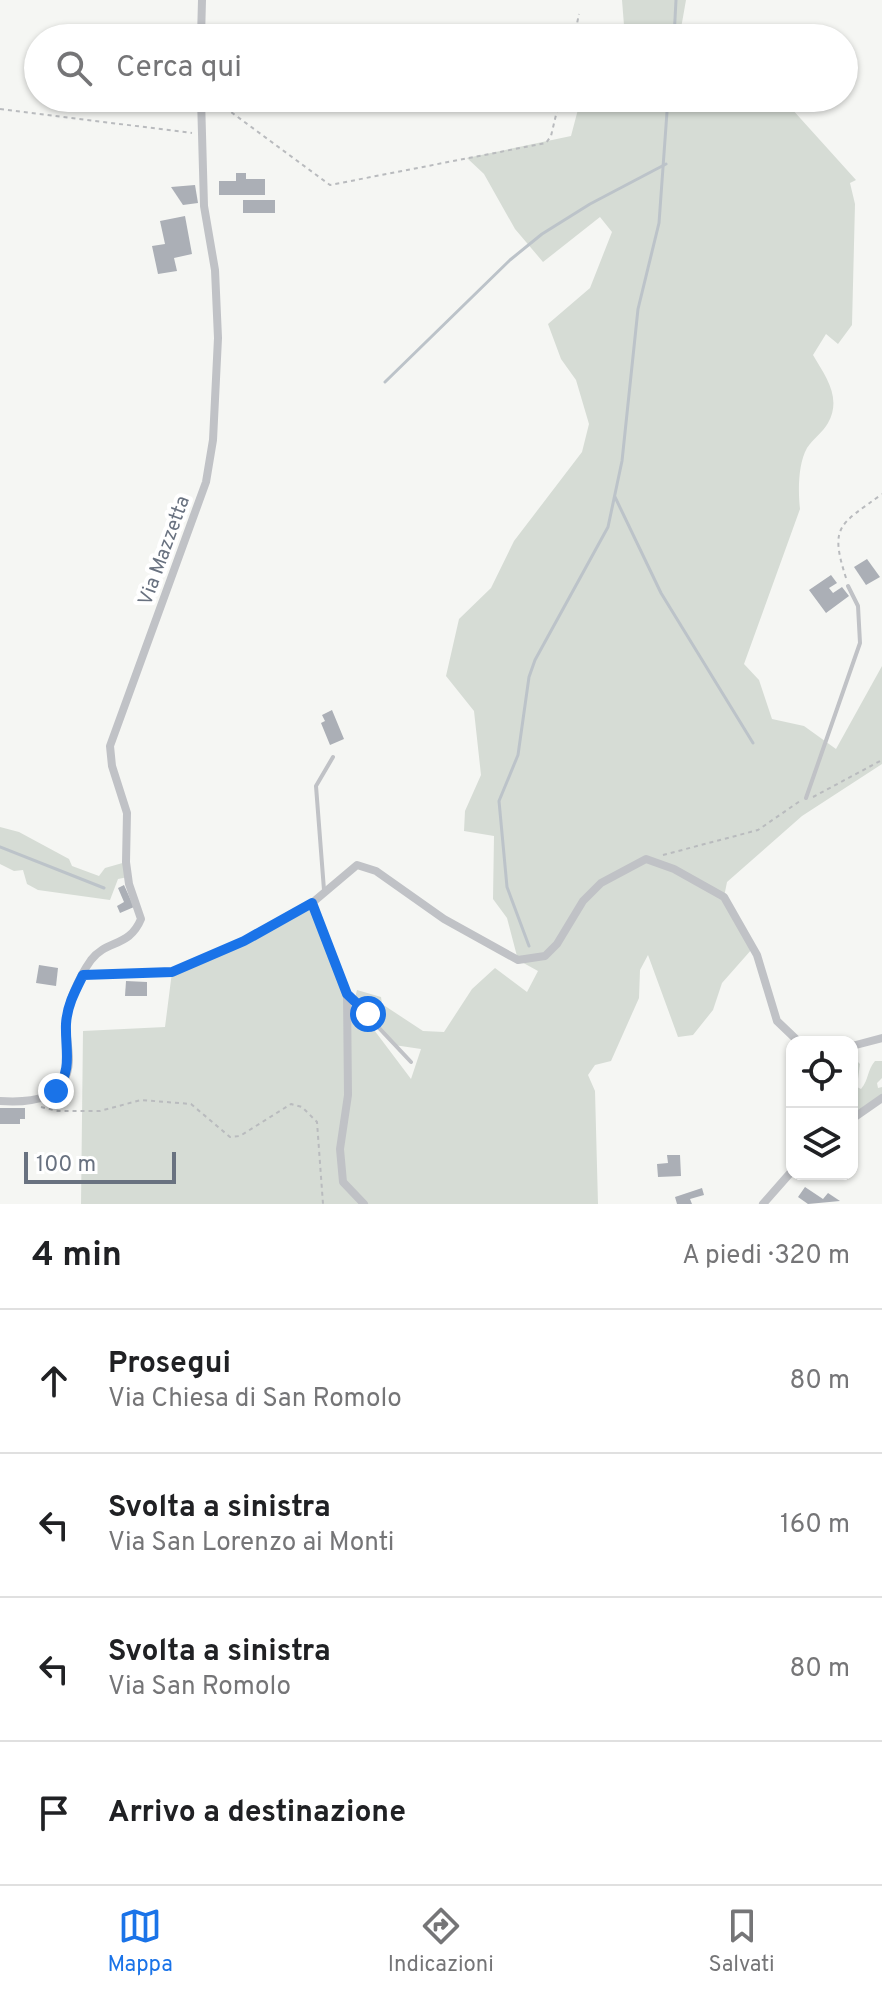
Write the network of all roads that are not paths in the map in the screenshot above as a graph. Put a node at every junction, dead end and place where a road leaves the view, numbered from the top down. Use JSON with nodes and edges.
{"nodes":[{"id":1,"x":202,"y":0,"type":"edge"},
{"id":2,"x":201,"y":24,"type":"edge"},
{"id":3,"x":201,"y":112,"type":"edge"},
{"id":4,"x":848,"y":586,"type":"road end"},
{"id":5,"x":333,"y":757,"type":"dead end"},
{"id":6,"x":806,"y":798,"type":"road end"},
{"id":7,"x":324,"y":892,"type":"junction"},
{"id":8,"x":312,"y":903,"type":"junction"},
{"id":9,"x":83,"y":975,"type":"junction"},
{"id":10,"x":347,"y":994,"type":"junction"},
{"id":11,"x":793,"y":1036,"type":"edge"},
{"id":12,"x":882,"y":1038,"type":"edge"},
{"id":13,"x":858,"y":1044,"type":"edge"},
{"id":14,"x":411,"y":1062,"type":"dead end"},
{"id":15,"x":882,"y":1098,"type":"edge"},
{"id":16,"x":0,"y":1101,"type":"edge"},
{"id":17,"x":858,"y":1115,"type":"edge"},
{"id":18,"x":786,"y":1178,"type":"edge"},
{"id":19,"x":364,"y":1204,"type":"edge"},
{"id":20,"x":763,"y":1204,"type":"edge"}],
"edges":[{"from":1,"to":2,"type":"street"},
{"from":3,"to":9,"type":"street","name":"Via Mazzetta"},
{"from":4,"to":6,"type":"lane"},
{"from":5,"to":7,"type":"lane"},
{"from":7,"to":8,"type":"street"},
{"from":7,"to":11,"type":"street"},
{"from":8,"to":9,"type":"street"},
{"from":8,"to":10,"type":"street"},
{"from":9,"to":16,"type":"street"},
{"from":10,"to":14,"type":"lane"},
{"from":10,"to":19,"type":"street"},
{"from":12,"to":13,"type":"street"},
{"from":15,"to":17,"type":"street"},
{"from":18,"to":20,"type":"street"}]}
